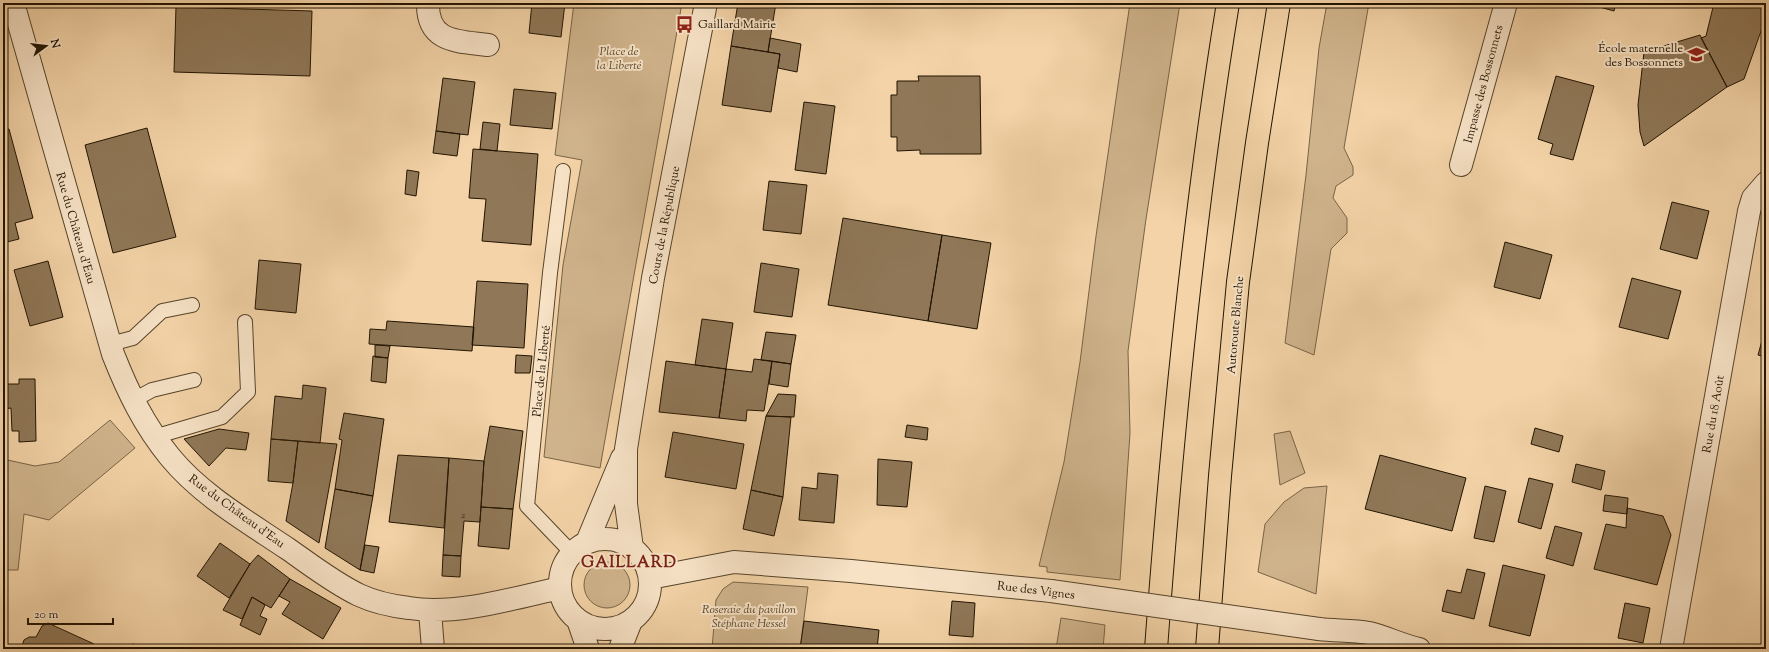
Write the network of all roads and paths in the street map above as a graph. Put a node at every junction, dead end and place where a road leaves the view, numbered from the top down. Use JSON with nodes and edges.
{"nodes":[{"id":1,"x":13,"y":3,"type":"edge"},
{"id":2,"x":428,"y":3,"type":"edge"},
{"id":3,"x":706,"y":3,"type":"edge"},
{"id":4,"x":1228,"y":3,"type":"edge"},
{"id":5,"x":1279,"y":3,"type":"edge"},
{"id":6,"x":1506,"y":3,"type":"edge"},
{"id":7,"x":488,"y":45,"type":"dead end"},
{"id":8,"x":1461,"y":166,"type":"dead end"},
{"id":9,"x":563,"y":171,"type":"dead end"},
{"id":10,"x":1766,"y":183,"type":"edge"},
{"id":11,"x":192,"y":305,"type":"dead end"},
{"id":12,"x":245,"y":322,"type":"dead end"},
{"id":13,"x":110,"y":344,"type":"junction"},
{"id":14,"x":194,"y":380,"type":"dead end"},
{"id":15,"x":132,"y":401,"type":"junction"},
{"id":16,"x":154,"y":437,"type":"junction"},
{"id":17,"x":626,"y":448,"type":"junction"},
{"id":18,"x":580,"y":548,"type":"junction"},
{"id":19,"x":632,"y":548,"type":"junction"},
{"id":20,"x":650,"y":578,"type":"junction"},
{"id":21,"x":560,"y":588,"type":"junction"},
{"id":22,"x":430,"y":611,"type":"junction"},
{"id":23,"x":578,"y":620,"type":"junction"},
{"id":24,"x":632,"y":621,"type":"junction"},
{"id":25,"x":433,"y":649,"type":"edge"},
{"id":26,"x":588,"y":649,"type":"edge"},
{"id":27,"x":620,"y":649,"type":"edge"},
{"id":28,"x":1156,"y":649,"type":"edge"},
{"id":29,"x":1208,"y":649,"type":"edge"},
{"id":30,"x":1419,"y":649,"type":"edge"},
{"id":31,"x":1671,"y":649,"type":"edge"}],
"edges":[{"from":1,"to":13,"type":"street","name":"Rue du Château d'Eau"},
{"from":2,"to":7,"type":"street"},
{"from":3,"to":17,"type":"street","name":"Cours de la République"},
{"from":4,"to":28,"type":"highway"},
{"from":5,"to":29,"type":"highway","name":"Autoroute Blanche"},
{"from":6,"to":8,"type":"street","name":"Impasse des Bossonnets"},
{"from":9,"to":18,"type":"lane","name":"Place de la Liberté"},
{"from":10,"to":31,"type":"street","name":"Rue du 18 Août"},
{"from":11,"to":13,"type":"lane"},
{"from":12,"to":16,"type":"lane"},
{"from":13,"to":15,"type":"street","name":"Rue du Château d'Eau"},
{"from":14,"to":15,"type":"lane"},
{"from":15,"to":16,"type":"street","name":"Rue du Château d'Eau"},
{"from":16,"to":22,"type":"street","name":"Rue du Château d'Eau"},
{"from":17,"to":18,"type":"street","name":"Cours de la République"},
{"from":17,"to":19,"type":"street","name":"Cours de la République"},
{"from":18,"to":19,"type":"street"},
{"from":18,"to":21,"type":"street"},
{"from":19,"to":20,"type":"street"},
{"from":20,"to":24,"type":"street"},
{"from":20,"to":30,"type":"street","name":"Rue des Vignes","bridge":true},
{"from":21,"to":22,"type":"street","name":"Rue du Château d'Eau"},
{"from":21,"to":23,"type":"street"},
{"from":22,"to":25,"type":"street"},
{"from":23,"to":24,"type":"street"},
{"from":23,"to":26,"type":"street"},
{"from":24,"to":27,"type":"street"}]}
